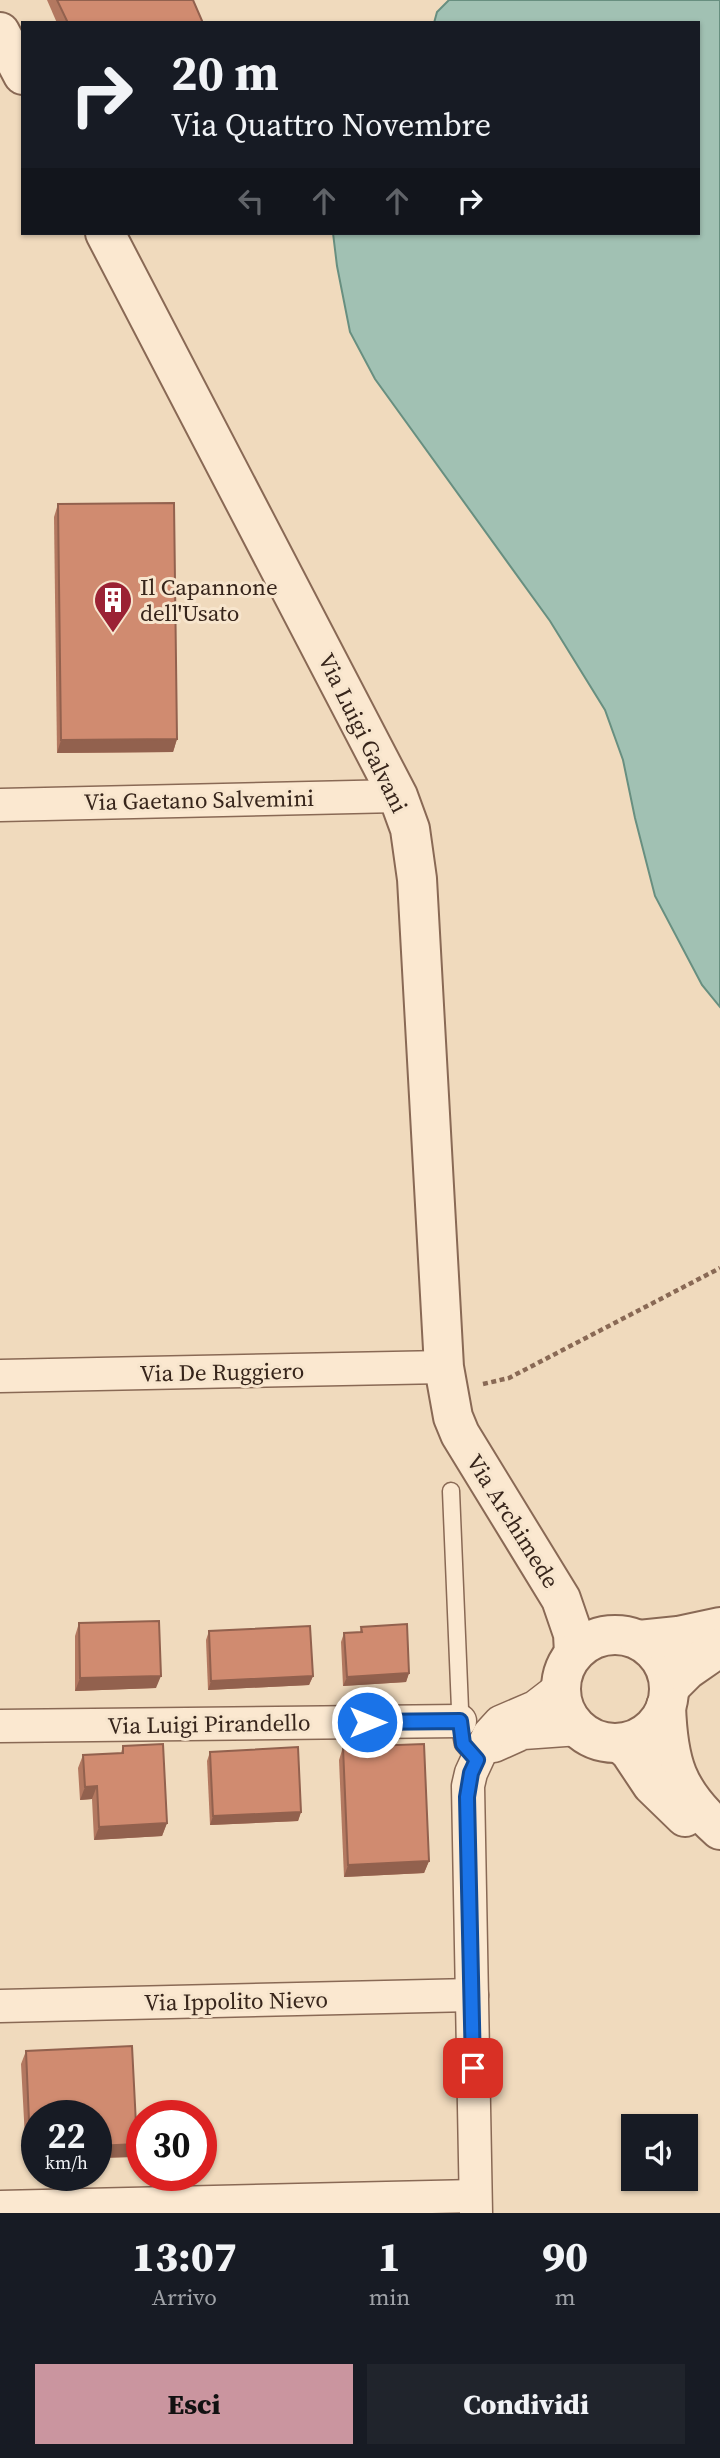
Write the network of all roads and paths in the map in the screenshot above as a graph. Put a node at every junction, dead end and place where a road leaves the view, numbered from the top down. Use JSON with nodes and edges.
{"nodes":[{"id":1,"x":0,"y":32,"type":"edge"},
{"id":2,"x":21,"y":71,"type":"edge"},
{"id":3,"x":106,"y":235,"type":"edge"},
{"id":4,"x":398,"y":796,"type":"junction"},
{"id":5,"x":0,"y":805,"type":"edge"},
{"id":6,"x":0,"y":1376,"type":"edge"},
{"id":7,"x":446,"y":1379,"type":"junction"},
{"id":8,"x":451,"y":1491,"type":"dead end"},
{"id":9,"x":720,"y":1626,"type":"edge"},
{"id":10,"x":626,"y":1637,"type":"junction"},
{"id":11,"x":720,"y":1647,"type":"edge"},
{"id":12,"x":567,"y":1670,"type":"junction"},
{"id":13,"x":668,"y":1697,"type":"junction"},
{"id":14,"x":460,"y":1721,"type":"junction"},
{"id":15,"x":0,"y":1726,"type":"edge"},
{"id":16,"x":579,"y":1729,"type":"junction"},
{"id":17,"x":620,"y":1742,"type":"junction"},
{"id":18,"x":477,"y":1760,"type":"junction"},
{"id":19,"x":720,"y":1831,"type":"edge"},
{"id":20,"x":472,"y":1995,"type":"junction"},
{"id":21,"x":0,"y":2006,"type":"edge"},
{"id":22,"x":476,"y":2205,"type":"edge"},
{"id":23,"x":0,"y":2207,"type":"edge"}],
"edges":[{"from":1,"to":2,"type":"street"},
{"from":3,"to":4,"type":"street","name":"Via Luigi Galvani"},
{"from":4,"to":5,"type":"street","name":"Via Gaetano Salvemini"},
{"from":4,"to":7,"type":"street","name":"Via Luigi Galvani"},
{"from":6,"to":7,"type":"street","name":"Via De Ruggiero"},
{"from":7,"to":10,"type":"street","name":"Via Archimede"},
{"from":7,"to":12,"type":"street","name":"Via Archimede"},
{"from":8,"to":14,"type":"lane"},
{"from":9,"to":10,"type":"street"},
{"from":10,"to":12,"type":"street"},
{"from":10,"to":13,"type":"street"},
{"from":11,"to":13,"type":"street"},
{"from":12,"to":16,"type":"street"},
{"from":12,"to":18,"type":"street"},
{"from":13,"to":17,"type":"street"},
{"from":13,"to":19,"type":"street"},
{"from":14,"to":15,"type":"street","name":"Via Luigi Pirandello"},
{"from":14,"to":18,"type":"lane"},
{"from":16,"to":17,"type":"street"},
{"from":16,"to":18,"type":"street"},
{"from":17,"to":19,"type":"street"},
{"from":18,"to":20,"type":"street"},
{"from":20,"to":21,"type":"street","name":"Via Ippolito Nievo"},
{"from":20,"to":22,"type":"street"},
{"from":22,"to":23,"type":"street"}]}
